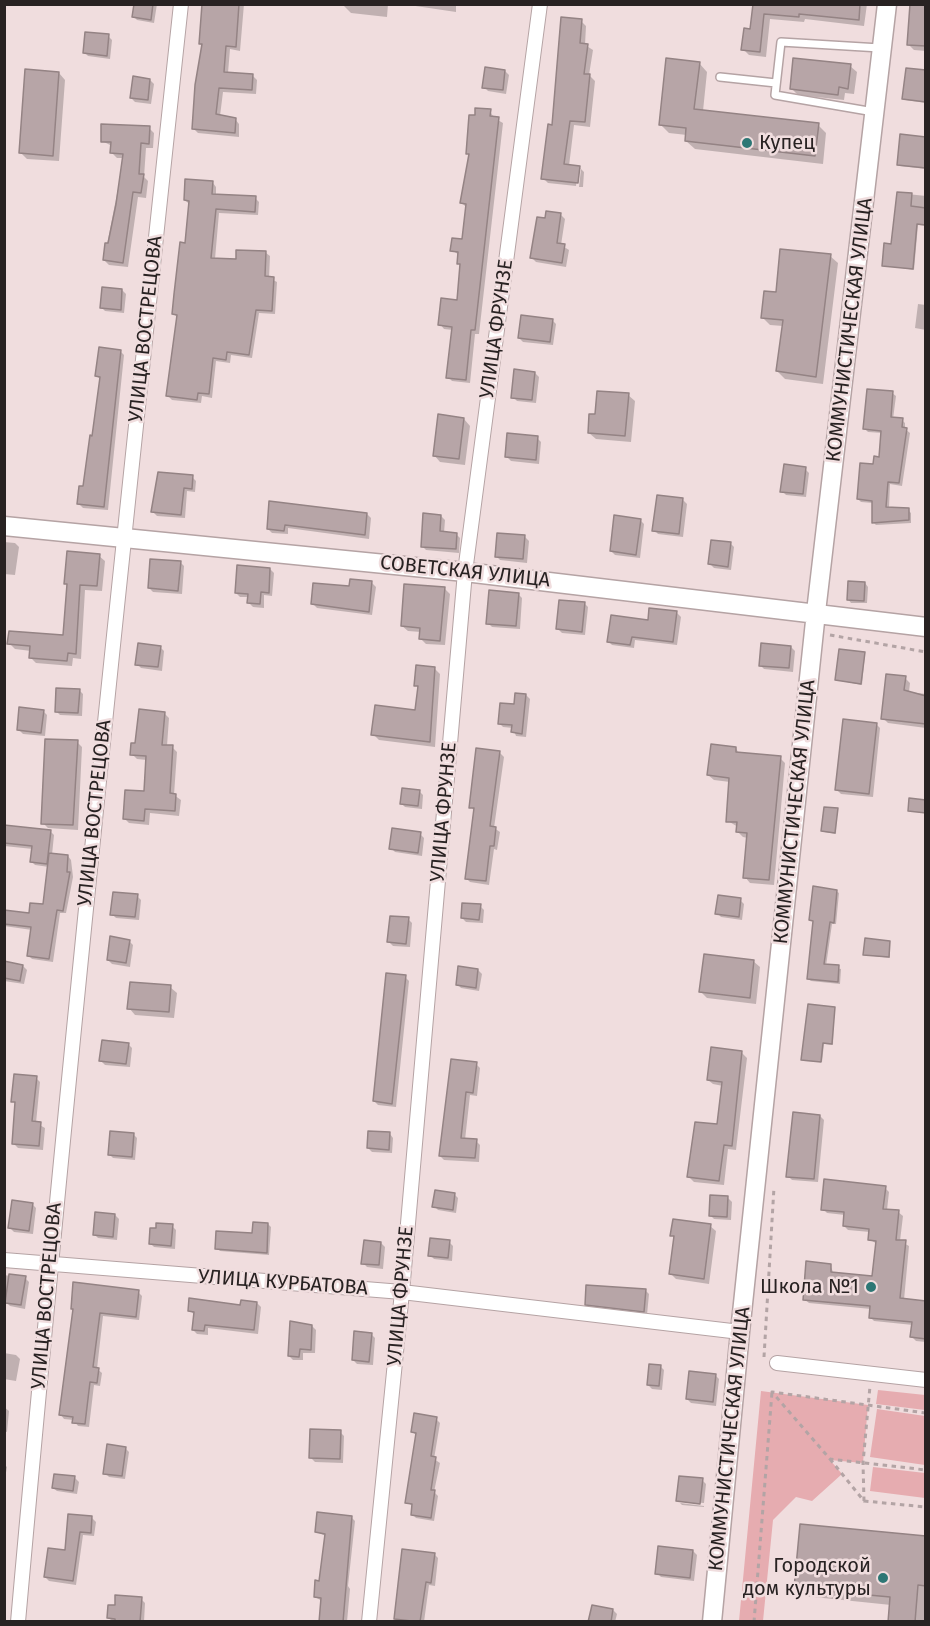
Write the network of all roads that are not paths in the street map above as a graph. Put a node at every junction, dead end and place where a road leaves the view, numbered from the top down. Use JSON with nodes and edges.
{"nodes":[{"id":1,"x":182,"y":4,"type":"edge"},
{"id":2,"x":540,"y":4,"type":"edge"},
{"id":3,"x":887,"y":4,"type":"edge"},
{"id":4,"x":883,"y":48,"type":"junction"},
{"id":5,"x":720,"y":77,"type":"dead end"},
{"id":6,"x":776,"y":83,"type":"junction"},
{"id":7,"x":876,"y":112,"type":"junction"},
{"id":8,"x":4,"y":526,"type":"edge"},
{"id":9,"x":123,"y":537,"type":"junction"},
{"id":10,"x":465,"y":572,"type":"junction"},
{"id":11,"x":825,"y":613,"type":"junction"},
{"id":12,"x":926,"y":627,"type":"edge"},
{"id":13,"x":4,"y":1260,"type":"edge"},
{"id":14,"x":50,"y":1265,"type":"junction"},
{"id":15,"x":402,"y":1292,"type":"junction"},
{"id":16,"x":740,"y":1332,"type":"junction"},
{"id":17,"x":770,"y":1363,"type":"road end"},
{"id":18,"x":926,"y":1380,"type":"edge"},
{"id":19,"x":18,"y":1622,"type":"edge"},
{"id":20,"x":369,"y":1622,"type":"edge"},
{"id":21,"x":712,"y":1622,"type":"edge"}],
"edges":[{"from":1,"to":9,"type":"street","name":"УЛИЦА ВОСТРЕЦОВА"},
{"from":2,"to":10,"type":"street","name":"УЛИЦА ФРУНЗЕ"},
{"from":3,"to":4,"type":"street","name":"КОММУНИСТИЧЕСКАЯ УЛИЦА"},
{"from":4,"to":6,"type":"lane"},
{"from":4,"to":7,"type":"street","name":"КОММУНИСТИЧЕСКАЯ УЛИЦА"},
{"from":5,"to":6,"type":"lane"},
{"from":6,"to":7,"type":"lane"},
{"from":7,"to":11,"type":"street","name":"КОММУНИСТИЧЕСКАЯ УЛИЦА"},
{"from":8,"to":9,"type":"street","name":"СОВЕТСКАЯ УЛИЦА"},
{"from":9,"to":10,"type":"street","name":"СОВЕТСКАЯ УЛИЦА"},
{"from":9,"to":14,"type":"street","name":"УЛИЦА ВОСТРЕЦОВА"},
{"from":10,"to":11,"type":"street","name":"СОВЕТСКАЯ УЛИЦА"},
{"from":10,"to":15,"type":"street","name":"УЛИЦА ФРУНЗЕ"},
{"from":11,"to":12,"type":"street","name":"СОВЕТСКАЯ УЛИЦА"},
{"from":11,"to":16,"type":"street","name":"КОММУНИСТИЧЕСКАЯ УЛИЦА"},
{"from":13,"to":14,"type":"street","name":"УЛИЦА КУРБАТОВА"},
{"from":14,"to":15,"type":"street","name":"УЛИЦА КУРБАТОВА"},
{"from":14,"to":19,"type":"street","name":"УЛИЦА ВОСТРЕЦОВА"},
{"from":15,"to":16,"type":"street","name":"УЛИЦА КУРБАТОВА"},
{"from":15,"to":20,"type":"street","name":"УЛИЦА ФРУНЗЕ"},
{"from":16,"to":21,"type":"street","name":"КОММУНИСТИЧЕСКАЯ УЛИЦА"},
{"from":17,"to":18,"type":"street"}]}
